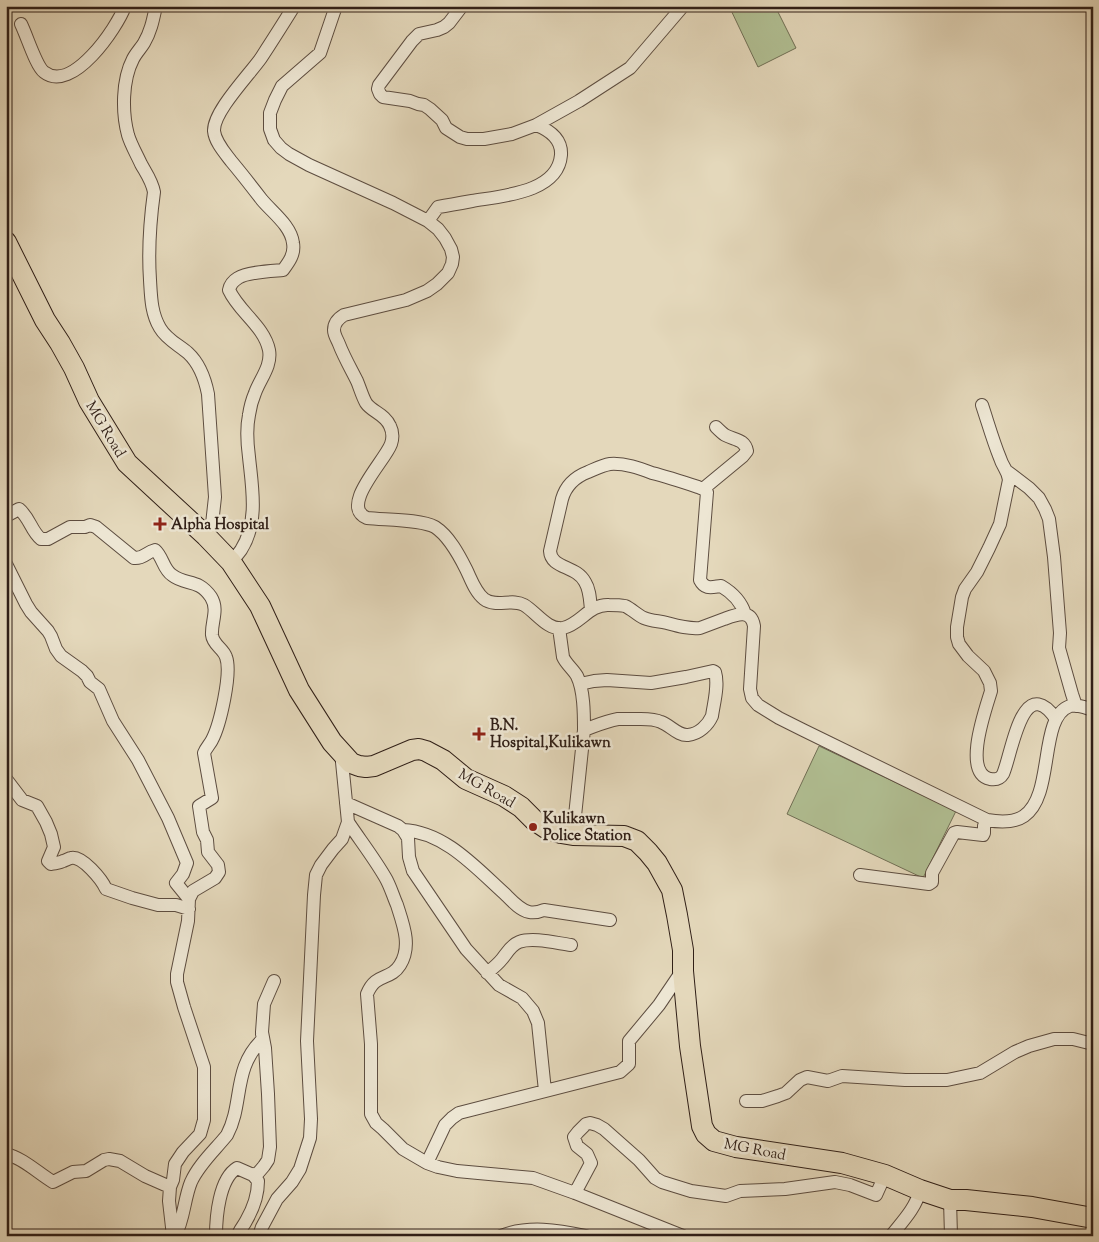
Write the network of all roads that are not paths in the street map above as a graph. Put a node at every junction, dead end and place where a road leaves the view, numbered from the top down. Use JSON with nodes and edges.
{"nodes":[{"id":1,"x":125,"y":6,"type":"edge"},
{"id":2,"x":156,"y":6,"type":"edge"},
{"id":3,"x":294,"y":6,"type":"edge"},
{"id":4,"x":336,"y":6,"type":"edge"},
{"id":5,"x":462,"y":6,"type":"edge"},
{"id":6,"x":683,"y":6,"type":"edge"},
{"id":7,"x":21,"y":24,"type":"dead end"},
{"id":8,"x":536,"y":125,"type":"junction"},
{"id":9,"x":428,"y":221,"type":"junction"},
{"id":10,"x":6,"y":242,"type":"edge"},
{"id":11,"x":982,"y":405,"type":"dead end"},
{"id":12,"x":716,"y":427,"type":"dead end"},
{"id":13,"x":1008,"y":472,"type":"junction"},
{"id":14,"x":703,"y":489,"type":"junction"},
{"id":15,"x":6,"y":516,"type":"edge"},
{"id":16,"x":206,"y":536,"type":"junction"},
{"id":17,"x":231,"y":562,"type":"junction"},
{"id":18,"x":6,"y":564,"type":"edge"},
{"id":19,"x":591,"y":610,"type":"junction"},
{"id":20,"x":745,"y":614,"type":"junction"},
{"id":21,"x":559,"y":628,"type":"junction"},
{"id":22,"x":580,"y":684,"type":"junction"},
{"id":23,"x":1076,"y":706,"type":"junction"},
{"id":24,"x":1093,"y":710,"type":"edge"},
{"id":25,"x":1056,"y":720,"type":"junction"},
{"id":26,"x":584,"y":730,"type":"junction"},
{"id":27,"x":341,"y":752,"type":"junction"},
{"id":28,"x":6,"y":779,"type":"edge"},
{"id":29,"x":346,"y":802,"type":"junction"},
{"id":30,"x":987,"y":820,"type":"junction"},
{"id":31,"x":348,"y":822,"type":"junction"},
{"id":32,"x":403,"y":830,"type":"junction"},
{"id":33,"x":573,"y":835,"type":"junction"},
{"id":34,"x":860,"y":875,"type":"dead end"},
{"id":35,"x":189,"y":904,"type":"junction"},
{"id":36,"x":610,"y":920,"type":"dead end"},
{"id":37,"x":570,"y":945,"type":"dead end"},
{"id":38,"x":683,"y":971,"type":"junction"},
{"id":39,"x":487,"y":973,"type":"junction"},
{"id":40,"x":274,"y":981,"type":"dead end"},
{"id":41,"x":262,"y":1032,"type":"junction"},
{"id":42,"x":1093,"y":1044,"type":"edge"},
{"id":43,"x":545,"y":1091,"type":"junction"},
{"id":44,"x":746,"y":1101,"type":"dead end"},
{"id":45,"x":6,"y":1154,"type":"edge"},
{"id":46,"x":426,"y":1163,"type":"junction"},
{"id":47,"x":885,"y":1175,"type":"junction"},
{"id":48,"x":253,"y":1176,"type":"junction"},
{"id":49,"x":170,"y":1187,"type":"junction"},
{"id":50,"x":920,"y":1190,"type":"junction"},
{"id":51,"x":575,"y":1192,"type":"junction"},
{"id":52,"x":950,"y":1200,"type":"junction"},
{"id":53,"x":1093,"y":1218,"type":"edge"},
{"id":54,"x":174,"y":1236,"type":"edge"},
{"id":55,"x":216,"y":1236,"type":"edge"},
{"id":56,"x":238,"y":1236,"type":"edge"},
{"id":57,"x":259,"y":1236,"type":"edge"},
{"id":58,"x":501,"y":1236,"type":"edge"},
{"id":59,"x":586,"y":1236,"type":"edge"},
{"id":60,"x":683,"y":1236,"type":"edge"},
{"id":61,"x":891,"y":1236,"type":"edge"},
{"id":62,"x":951,"y":1236,"type":"edge"}],
"edges":[{"from":1,"to":7,"type":"street"},
{"from":2,"to":16,"type":"street"},
{"from":3,"to":17,"type":"street"},
{"from":4,"to":9,"type":"street"},
{"from":5,"to":8,"type":"street"},
{"from":6,"to":8,"type":"street"},
{"from":8,"to":9,"type":"street"},
{"from":9,"to":21,"type":"street"},
{"from":10,"to":16,"type":"main road","name":"MG Road"},
{"from":11,"to":13,"type":"street"},
{"from":12,"to":14,"type":"street"},
{"from":13,"to":23,"type":"street"},
{"from":13,"to":25,"type":"street"},
{"from":14,"to":19,"type":"street"},
{"from":14,"to":20,"type":"street"},
{"from":15,"to":35,"type":"street"},
{"from":16,"to":17,"type":"main road","name":"MG Road"},
{"from":17,"to":27,"type":"main road","name":"MG Road"},
{"from":18,"to":35,"type":"street"},
{"from":19,"to":20,"type":"street"},
{"from":19,"to":21,"type":"street"},
{"from":20,"to":30,"type":"street"},
{"from":21,"to":22,"type":"street"},
{"from":22,"to":26,"type":"street"},
{"from":22,"to":26,"type":"street"},
{"from":23,"to":24,"type":"street"},
{"from":23,"to":25,"type":"street"},
{"from":25,"to":30,"type":"street"},
{"from":26,"to":33,"type":"street"},
{"from":27,"to":29,"type":"street"},
{"from":27,"to":33,"type":"main road","name":"MG Road"},
{"from":28,"to":35,"type":"street"},
{"from":29,"to":31,"type":"street"},
{"from":29,"to":32,"type":"street"},
{"from":30,"to":34,"type":"street"},
{"from":31,"to":46,"type":"street"},
{"from":31,"to":57,"type":"street"},
{"from":32,"to":36,"type":"street"},
{"from":32,"to":39,"type":"street"},
{"from":33,"to":38,"type":"main road","name":"MG Road"},
{"from":35,"to":49,"type":"street"},
{"from":37,"to":39,"type":"street"},
{"from":38,"to":43,"type":"street"},
{"from":38,"to":47,"type":"main road","name":"MG Road"},
{"from":39,"to":43,"type":"street"},
{"from":40,"to":41,"type":"street"},
{"from":41,"to":48,"type":"street"},
{"from":41,"to":54,"type":"street"},
{"from":42,"to":44,"type":"street"},
{"from":43,"to":46,"type":"street"},
{"from":45,"to":49,"type":"street"},
{"from":46,"to":51,"type":"street"},
{"from":47,"to":50,"type":"main road","name":"MG Road"},
{"from":47,"to":51,"type":"street"},
{"from":48,"to":55,"type":"street"},
{"from":48,"to":56,"type":"street"},
{"from":49,"to":54,"type":"street"},
{"from":50,"to":52,"type":"main road","name":"MG Road"},
{"from":50,"to":61,"type":"street"},
{"from":51,"to":60,"type":"street"},
{"from":52,"to":53,"type":"main road","name":"MG Road"},
{"from":52,"to":62,"type":"street"},
{"from":58,"to":59,"type":"street"}]}
